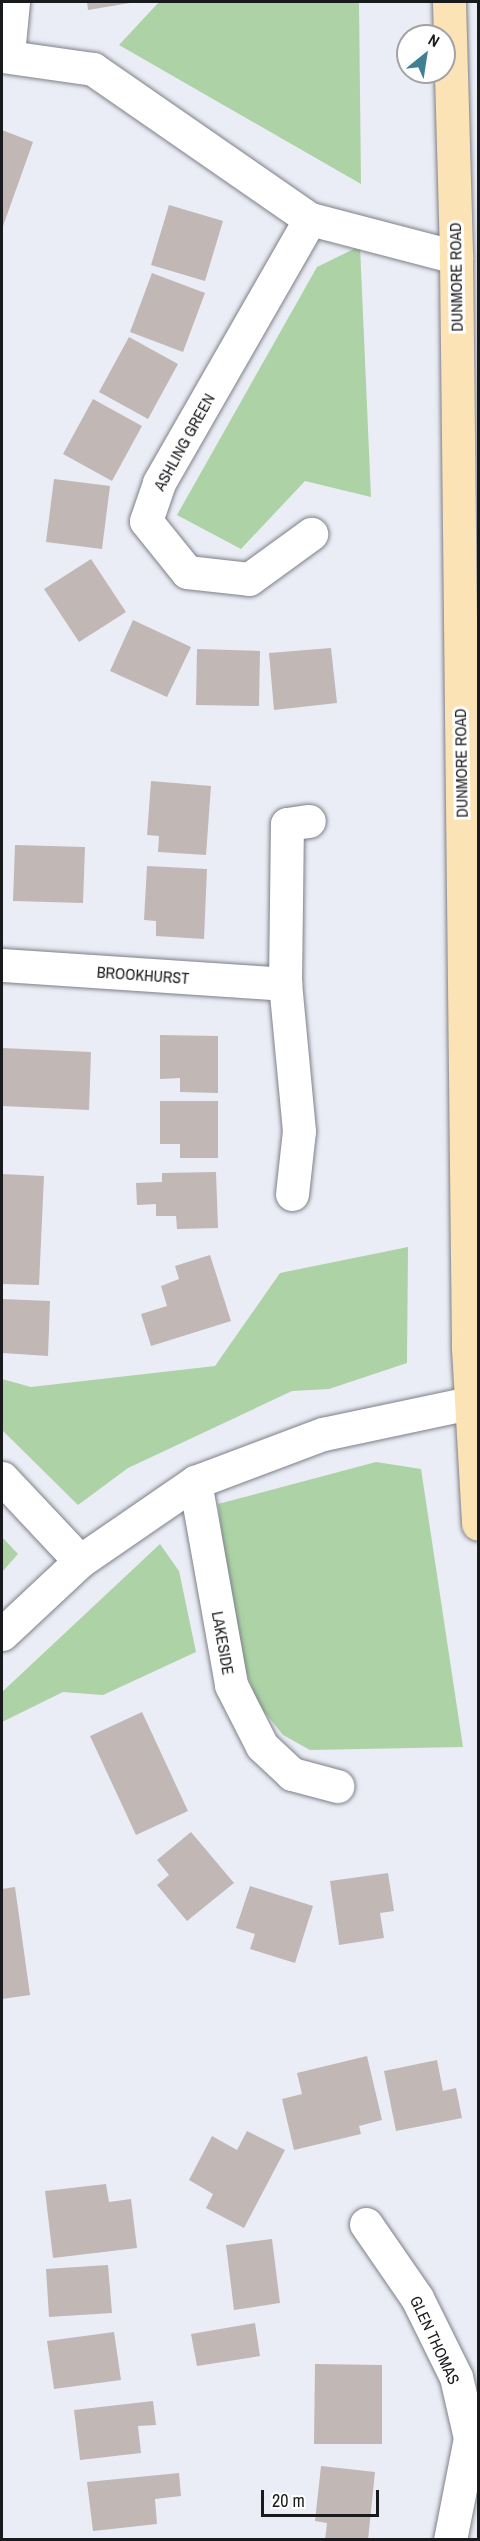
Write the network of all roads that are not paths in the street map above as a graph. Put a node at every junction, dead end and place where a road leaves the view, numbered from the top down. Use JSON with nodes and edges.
{"nodes":[{"id":1,"x":13,"y":2,"type":"edge"},
{"id":2,"x":449,"y":2,"type":"edge"},
{"id":3,"x":5,"y":55,"type":"edge"},
{"id":4,"x":310,"y":219,"type":"junction"},
{"id":5,"x":456,"y":257,"type":"junction"},
{"id":6,"x":311,"y":534,"type":"dead end"},
{"id":7,"x":309,"y":821,"type":"dead end"},
{"id":8,"x":2,"y":965,"type":"edge"},
{"id":9,"x":285,"y":984,"type":"junction"},
{"id":10,"x":292,"y":1194,"type":"dead end"},
{"id":11,"x":469,"y":1403,"type":"junction"},
{"id":12,"x":2,"y":1478,"type":"edge"},
{"id":13,"x":195,"y":1482,"type":"junction"},
{"id":14,"x":478,"y":1524,"type":"edge"},
{"id":15,"x":80,"y":1561,"type":"junction"},
{"id":16,"x":2,"y":1634,"type":"edge"},
{"id":17,"x":337,"y":1786,"type":"dead end"},
{"id":18,"x":366,"y":2224,"type":"dead end"},
{"id":19,"x":450,"y":2540,"type":"edge"}],
"edges":[{"from":1,"to":3,"type":"street"},
{"from":2,"to":5,"type":"main road","name":"DUNMORE ROAD"},
{"from":3,"to":4,"type":"street"},
{"from":4,"to":5,"type":"street"},
{"from":4,"to":6,"type":"street","name":"ASHLING GREEN"},
{"from":5,"to":11,"type":"main road","name":"DUNMORE ROAD"},
{"from":7,"to":9,"type":"street"},
{"from":8,"to":9,"type":"street","name":"BROOKHURST"},
{"from":9,"to":10,"type":"street"},
{"from":11,"to":13,"type":"street"},
{"from":11,"to":14,"type":"main road","name":"DUNMORE ROAD"},
{"from":12,"to":15,"type":"street"},
{"from":13,"to":15,"type":"street"},
{"from":13,"to":17,"type":"street","name":"LAKESIDE"},
{"from":15,"to":16,"type":"street"},
{"from":18,"to":19,"type":"street","name":"GLEN THOMAS"}]}
